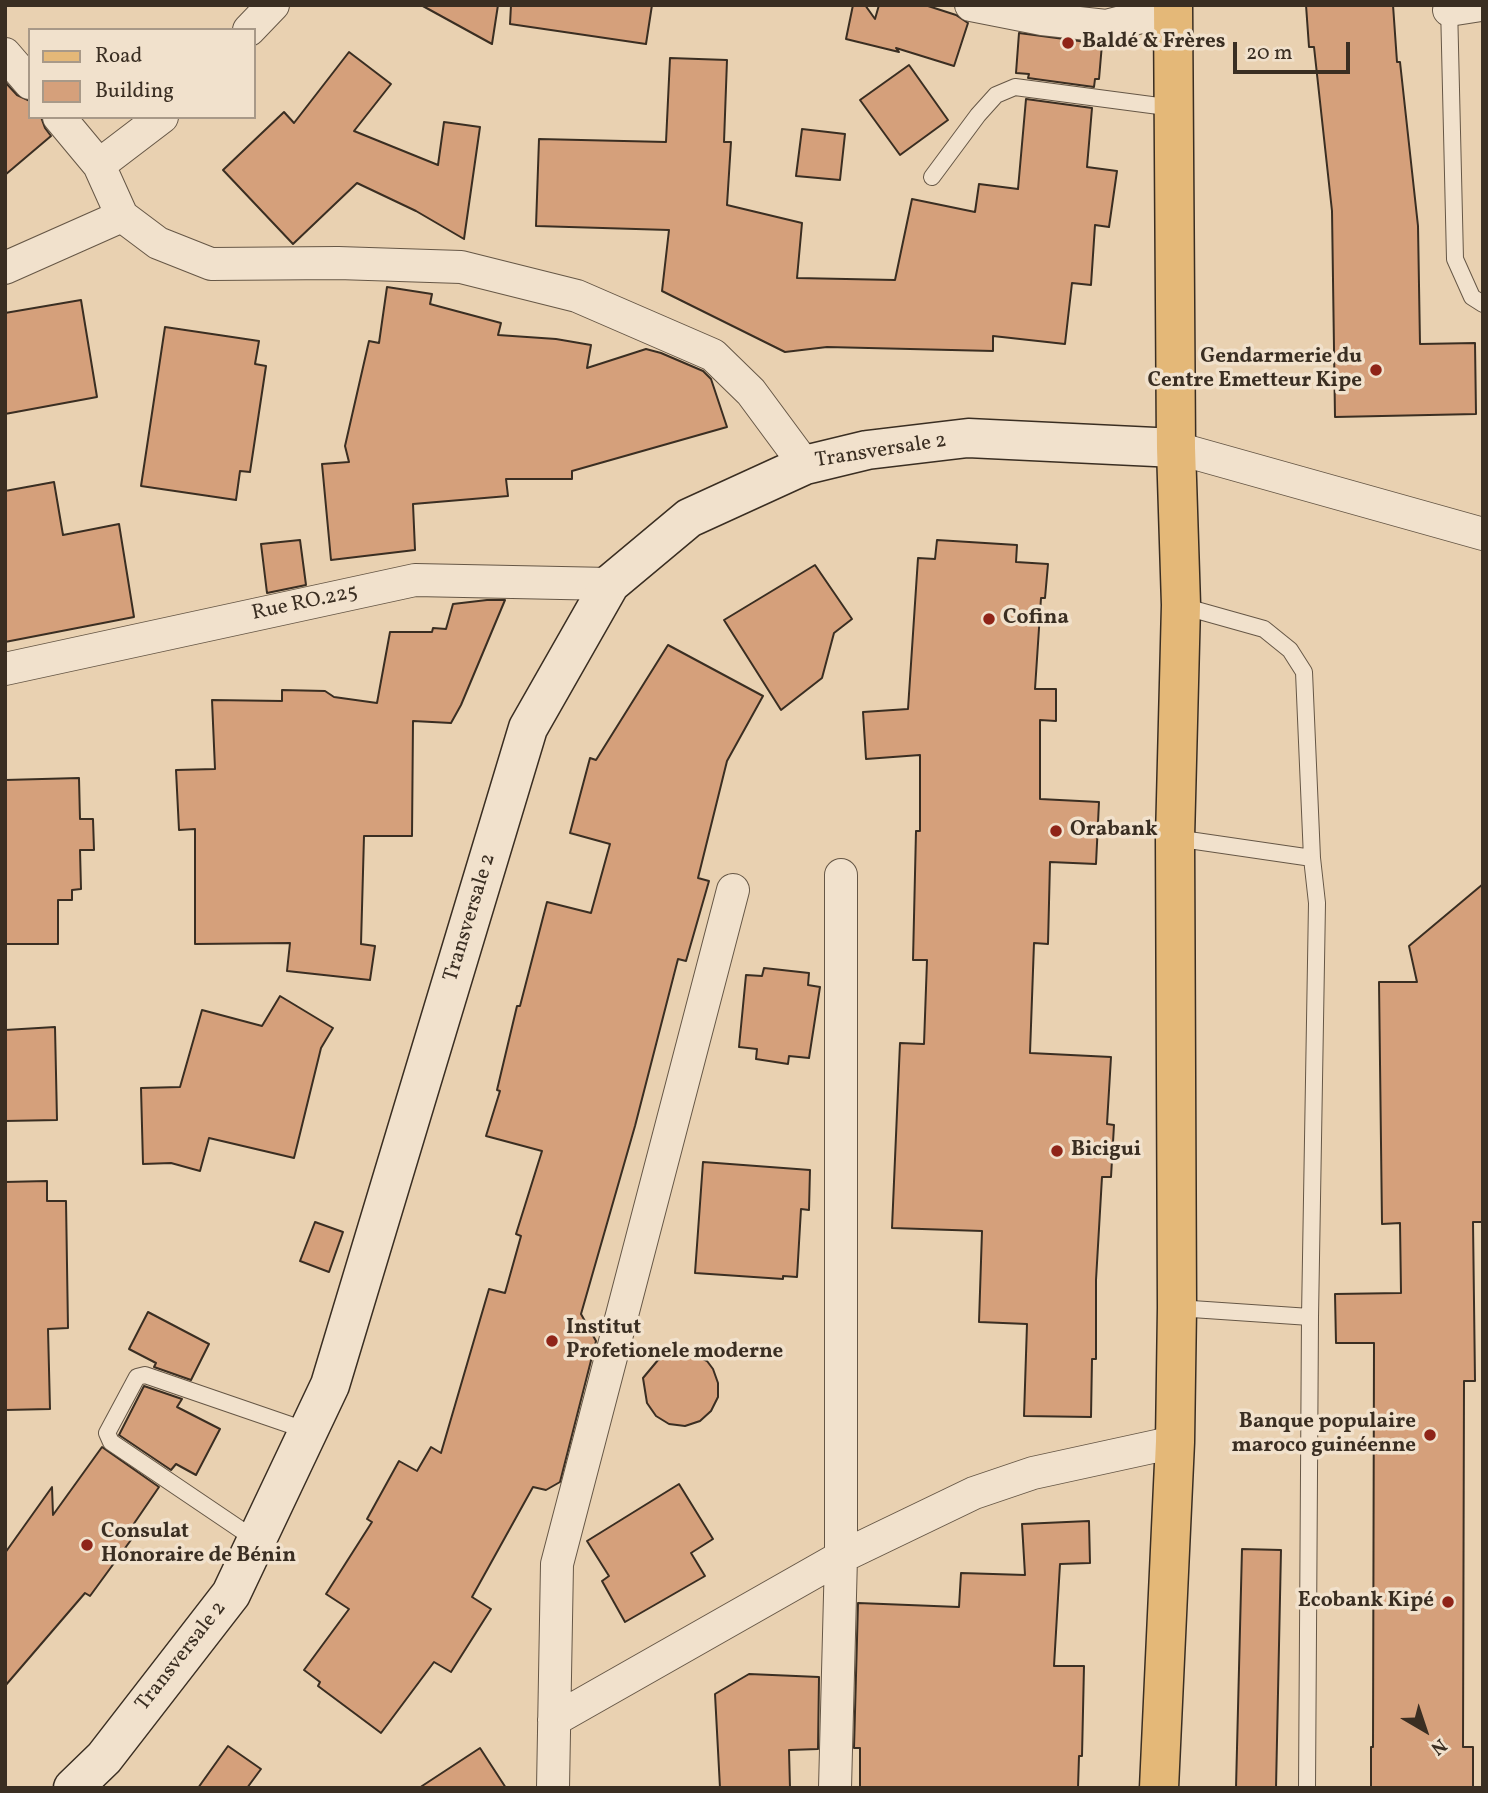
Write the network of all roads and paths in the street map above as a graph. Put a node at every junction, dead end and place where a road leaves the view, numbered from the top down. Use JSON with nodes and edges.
{"nodes":[{"id":1,"x":273,"y":5,"type":"edge"},
{"id":2,"x":971,"y":5,"type":"edge"},
{"id":3,"x":1480,"y":5,"type":"edge"},
{"id":4,"x":1173,"y":7,"type":"edge"},
{"id":5,"x":1449,"y":8,"type":"edge"},
{"id":6,"x":251,"y":28,"type":"edge"},
{"id":7,"x":5,"y":54,"type":"edge"},
{"id":8,"x":28,"y":81,"type":"edge"},
{"id":9,"x":1174,"y":108,"type":"junction"},
{"id":10,"x":61,"y":119,"type":"edge"},
{"id":11,"x":159,"y":119,"type":"edge"},
{"id":12,"x":99,"y":165,"type":"junction"},
{"id":13,"x":932,"y":177,"type":"dead end"},
{"id":14,"x":121,"y":216,"type":"junction"},
{"id":15,"x":5,"y":268,"type":"edge"},
{"id":16,"x":1483,"y":304,"type":"edge"},
{"id":17,"x":1176,"y":448,"type":"junction"},
{"id":18,"x":805,"y":465,"type":"junction"},
{"id":19,"x":1483,"y":534,"type":"edge"},
{"id":20,"x":610,"y":584,"type":"junction"},
{"id":21,"x":1181,"y":605,"type":"junction"},
{"id":22,"x":5,"y":669,"type":"edge"},
{"id":23,"x":1175,"y":838,"type":"junction"},
{"id":24,"x":1312,"y":858,"type":"junction"},
{"id":25,"x":841,"y":875,"type":"dead end"},
{"id":26,"x":733,"y":890,"type":"dead end"},
{"id":27,"x":1177,"y":1308,"type":"junction"},
{"id":28,"x":1310,"y":1317,"type":"junction"},
{"id":29,"x":308,"y":1431,"type":"junction"},
{"id":30,"x":1175,"y":1442,"type":"junction"},
{"id":31,"x":256,"y":1540,"type":"junction"},
{"id":32,"x":841,"y":1557,"type":"junction"},
{"id":33,"x":554,"y":1720,"type":"junction"},
{"id":34,"x":73,"y":1788,"type":"edge"},
{"id":35,"x":553,"y":1788,"type":"edge"},
{"id":36,"x":835,"y":1788,"type":"edge"},
{"id":37,"x":1159,"y":1788,"type":"edge"},
{"id":38,"x":1307,"y":1788,"type":"edge"}],
"edges":[{"from":1,"to":6,"type":"street"},
{"from":2,"to":4,"type":"street"},
{"from":3,"to":5,"type":"street"},
{"from":4,"to":9,"type":"main road"},
{"from":5,"to":16,"type":"lane"},
{"from":7,"to":8,"type":"street"},
{"from":9,"to":13,"type":"lane"},
{"from":9,"to":17,"type":"main road"},
{"from":10,"to":12,"type":"street"},
{"from":11,"to":12,"type":"street"},
{"from":12,"to":14,"type":"street"},
{"from":14,"to":15,"type":"street"},
{"from":14,"to":18,"type":"street"},
{"from":17,"to":18,"type":"main road","name":"Transversale 2"},
{"from":17,"to":19,"type":"street"},
{"from":17,"to":21,"type":"main road"},
{"from":18,"to":20,"type":"main road","name":"Transversale 2"},
{"from":20,"to":22,"type":"street","name":"Rue RO.225"},
{"from":20,"to":29,"type":"main road","name":"Transversale 2"},
{"from":21,"to":23,"type":"main road"},
{"from":21,"to":24,"type":"lane"},
{"from":23,"to":24,"type":"lane"},
{"from":23,"to":27,"type":"main road"},
{"from":24,"to":28,"type":"lane"},
{"from":25,"to":32,"type":"street"},
{"from":26,"to":33,"type":"street"},
{"from":27,"to":28,"type":"lane"},
{"from":27,"to":30,"type":"main road"},
{"from":28,"to":38,"type":"lane"},
{"from":29,"to":31,"type":"main road","name":"Transversale 2"},
{"from":29,"to":31,"type":"lane"},
{"from":30,"to":32,"type":"street"},
{"from":30,"to":37,"type":"main road"},
{"from":31,"to":34,"type":"main road","name":"Transversale 2"},
{"from":32,"to":33,"type":"street"},
{"from":32,"to":36,"type":"street"},
{"from":33,"to":35,"type":"street"}]}
